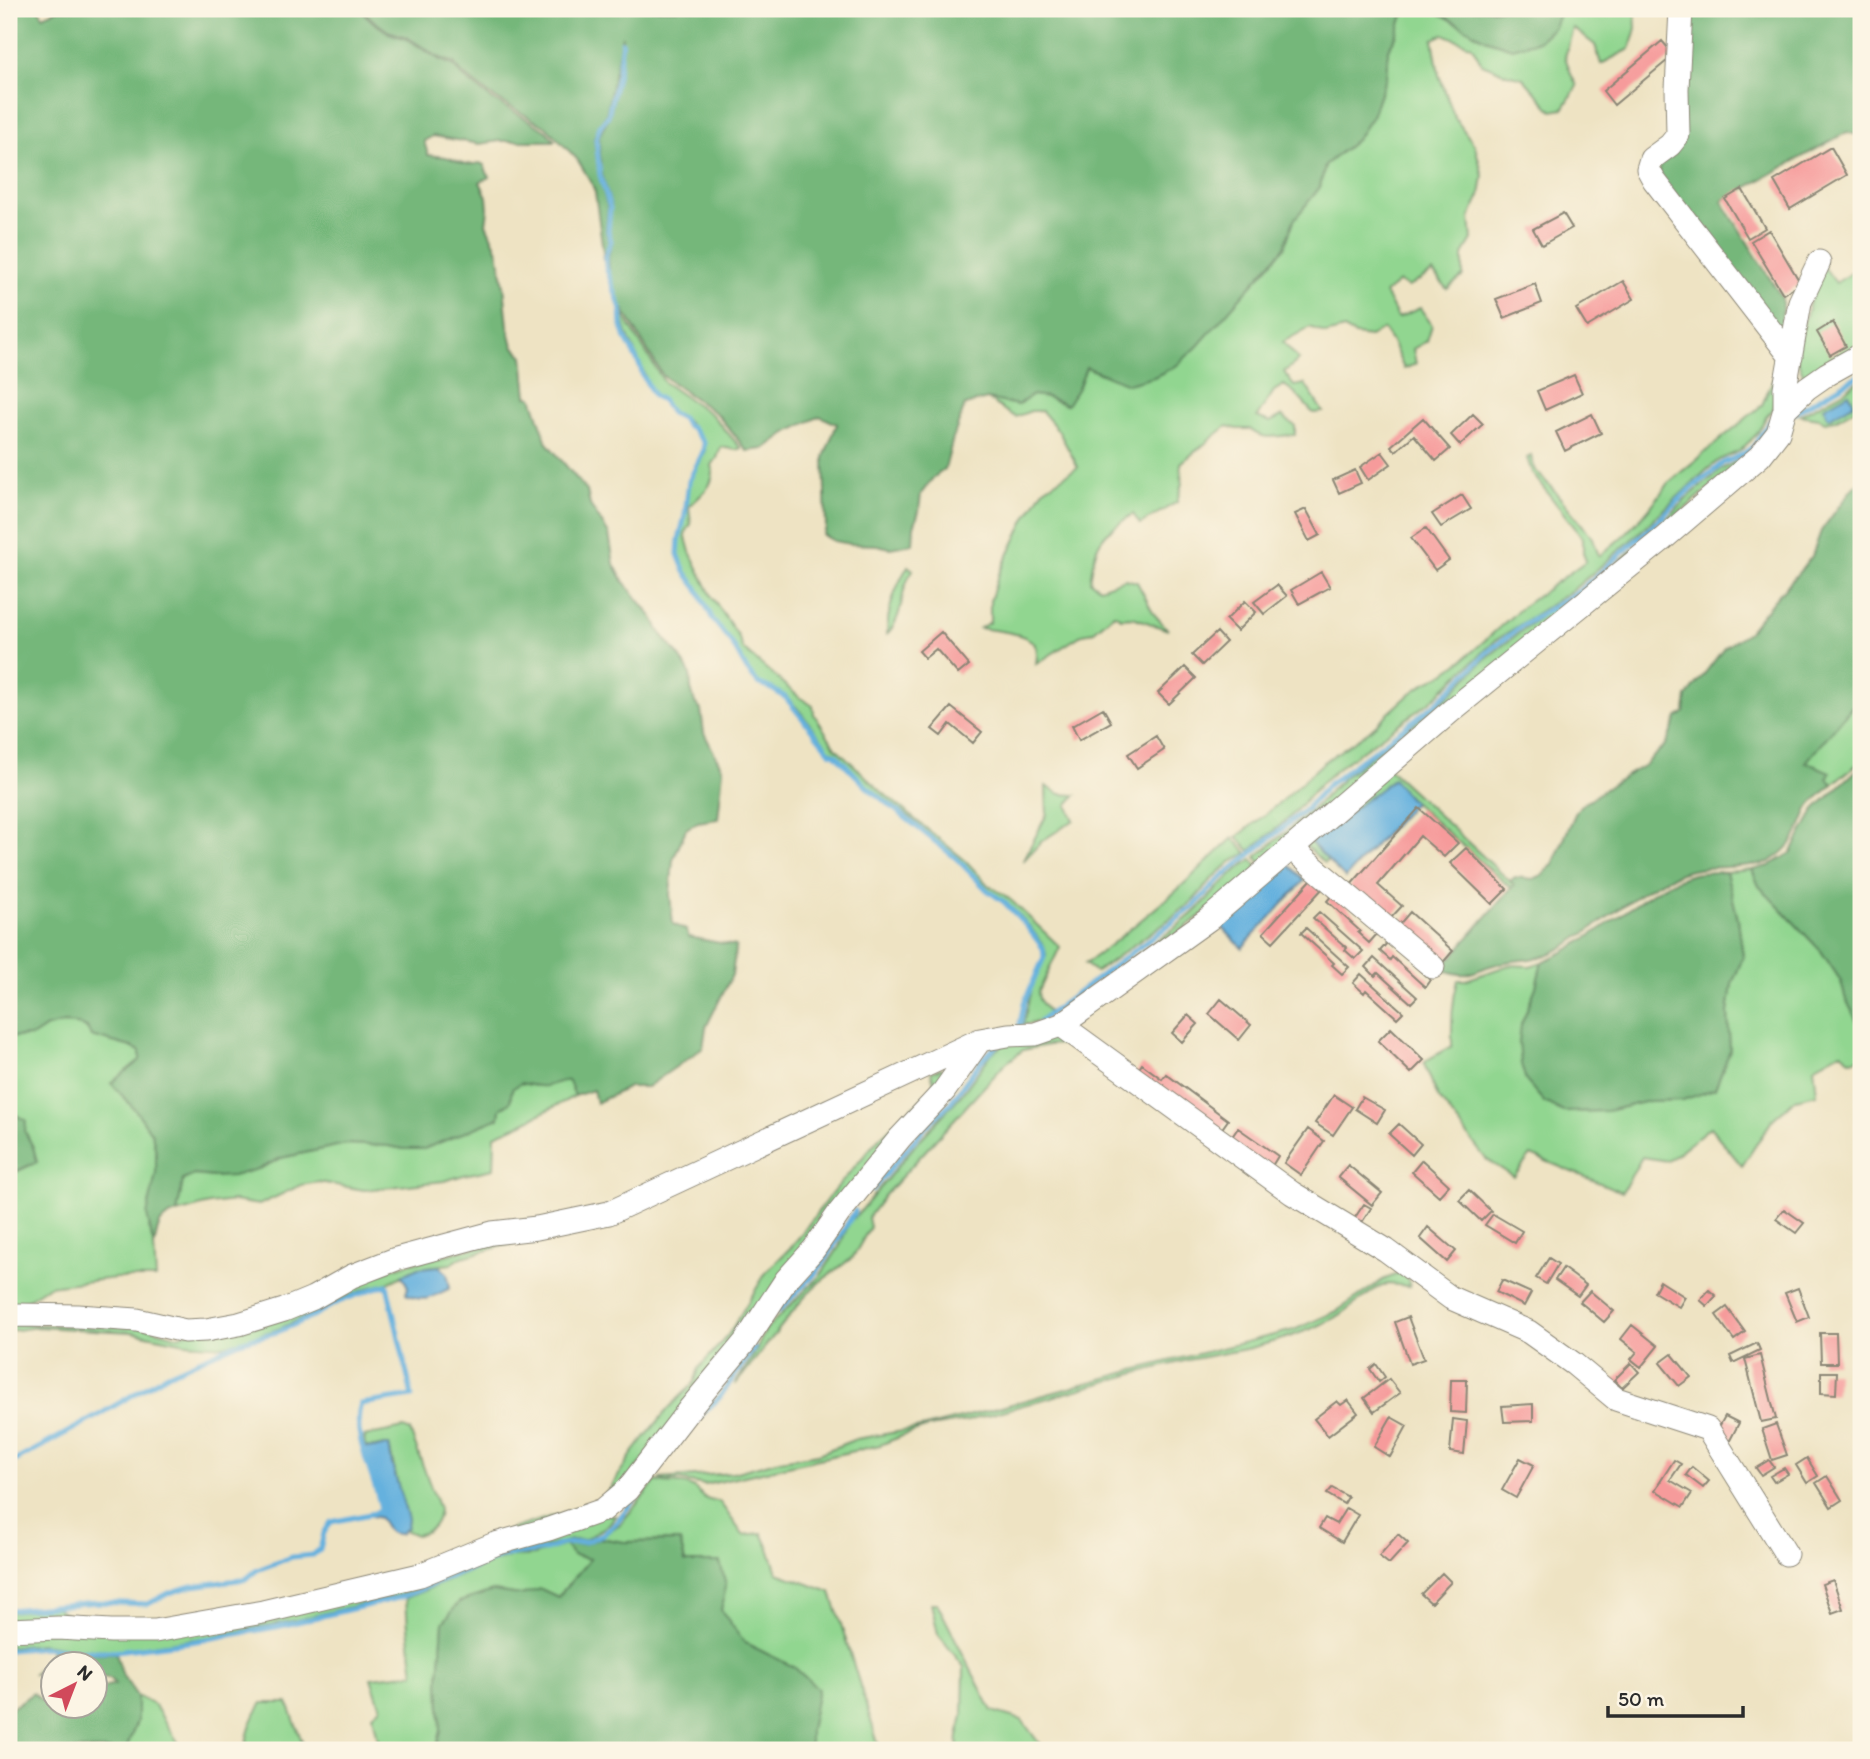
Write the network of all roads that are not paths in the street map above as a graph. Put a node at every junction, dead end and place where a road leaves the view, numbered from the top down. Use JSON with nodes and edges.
{"nodes":[{"id":1,"x":1681,"y":9,"type":"edge"},
{"id":2,"x":1819,"y":262,"type":"dead end"},
{"id":3,"x":1861,"y":355,"type":"edge"},
{"id":4,"x":1791,"y":357,"type":"junction"},
{"id":5,"x":1785,"y":409,"type":"junction"},
{"id":6,"x":1291,"y":848,"type":"junction"},
{"id":7,"x":1433,"y":967,"type":"dead end"},
{"id":8,"x":1061,"y":1025,"type":"junction"},
{"id":9,"x":979,"y":1040,"type":"junction"},
{"id":10,"x":9,"y":1317,"type":"edge"},
{"id":11,"x":1786,"y":1554,"type":"dead end"},
{"id":12,"x":9,"y":1630,"type":"edge"}],
"edges":[{"from":1,"to":4,"type":"street"},
{"from":2,"to":4,"type":"street"},
{"from":3,"to":5,"type":"street"},
{"from":4,"to":5,"type":"street"},
{"from":5,"to":6,"type":"street"},
{"from":6,"to":7,"type":"street"},
{"from":6,"to":8,"type":"street"},
{"from":8,"to":9,"type":"street"},
{"from":8,"to":11,"type":"street"},
{"from":9,"to":10,"type":"street"},
{"from":9,"to":12,"type":"street"}]}
